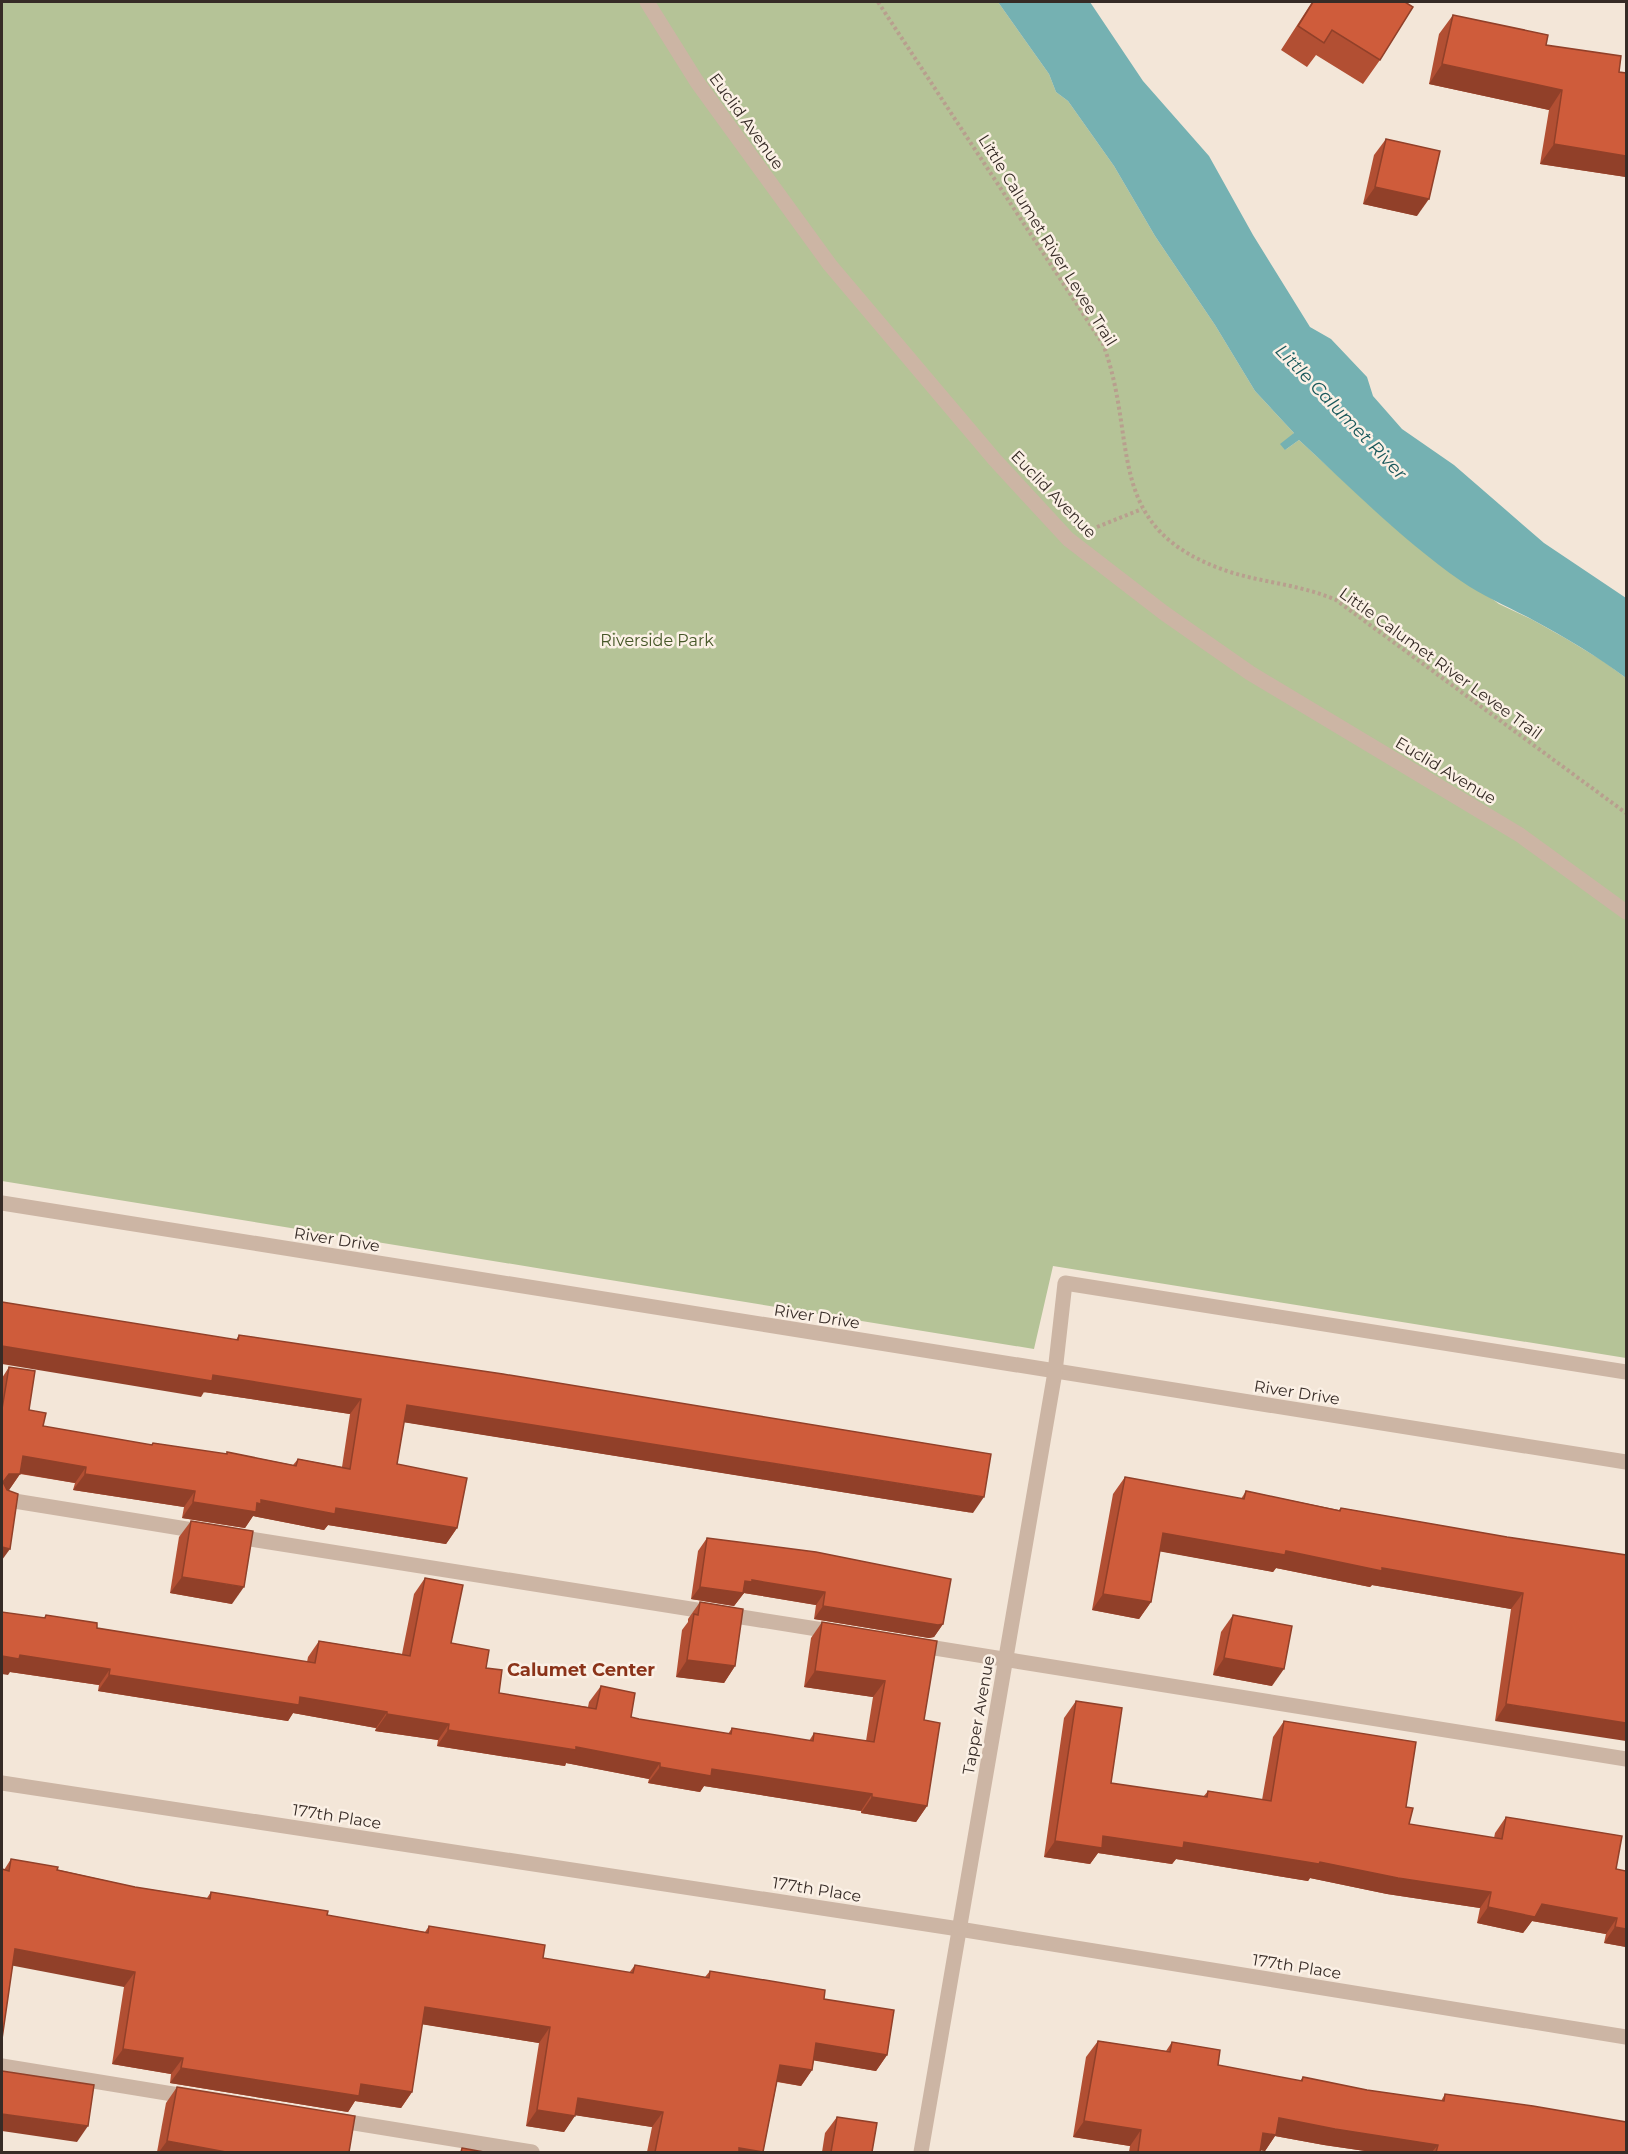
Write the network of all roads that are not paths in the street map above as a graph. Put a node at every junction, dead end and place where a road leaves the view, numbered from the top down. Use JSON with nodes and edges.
{"nodes":[{"id":1,"x":647,"y":2,"type":"edge"},
{"id":2,"x":1626,"y":912,"type":"edge"},
{"id":3,"x":2,"y":1203,"type":"edge"},
{"id":4,"x":1626,"y":1371,"type":"edge"},
{"id":5,"x":1055,"y":1372,"type":"junction"},
{"id":6,"x":1626,"y":1462,"type":"edge"},
{"id":7,"x":2,"y":1499,"type":"edge"},
{"id":8,"x":852,"y":1635,"type":"edge"},
{"id":9,"x":899,"y":1642,"type":"edge"},
{"id":10,"x":1006,"y":1659,"type":"junction"},
{"id":11,"x":1626,"y":1759,"type":"edge"},
{"id":12,"x":2,"y":1783,"type":"edge"},
{"id":13,"x":960,"y":1929,"type":"junction"},
{"id":14,"x":1626,"y":2037,"type":"edge"},
{"id":15,"x":2,"y":2066,"type":"edge"},
{"id":16,"x":202,"y":2098,"type":"edge"},
{"id":17,"x":320,"y":2118,"type":"edge"},
{"id":18,"x":532,"y":2152,"type":"edge"},
{"id":19,"x":921,"y":2152,"type":"edge"}],
"edges":[{"from":1,"to":2,"type":"street","name":"Euclid Avenue"},
{"from":3,"to":5,"type":"street","name":"River Drive"},
{"from":4,"to":5,"type":"street","name":"Tapper Avenue"},
{"from":5,"to":6,"type":"street","name":"River Drive"},
{"from":5,"to":10,"type":"street","name":"Tapper Avenue"},
{"from":7,"to":8,"type":"street"},
{"from":9,"to":10,"type":"street"},
{"from":10,"to":11,"type":"street"},
{"from":10,"to":13,"type":"street","name":"Tapper Avenue"},
{"from":12,"to":13,"type":"street","name":"177th Place"},
{"from":13,"to":14,"type":"street","name":"177th Place"},
{"from":13,"to":19,"type":"street","name":"Tapper Avenue"},
{"from":15,"to":16,"type":"street"},
{"from":17,"to":18,"type":"street"}]}
